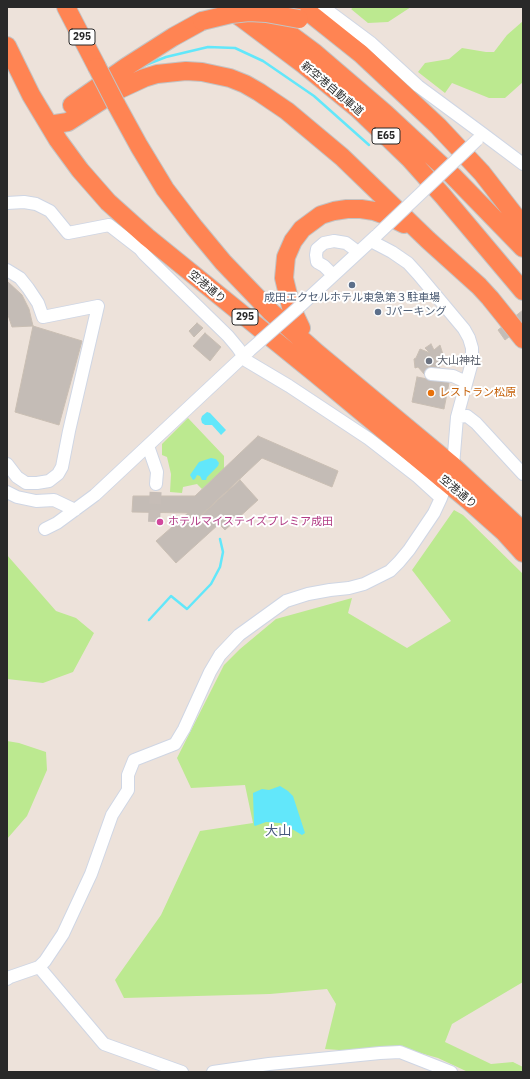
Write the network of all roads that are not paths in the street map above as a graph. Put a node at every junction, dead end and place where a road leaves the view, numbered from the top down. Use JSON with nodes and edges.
{"nodes":[{"id":1,"x":66,"y":7,"type":"edge"},
{"id":2,"x":225,"y":7,"type":"edge"},
{"id":3,"x":253,"y":7,"type":"edge"},
{"id":4,"x":323,"y":7,"type":"edge"},
{"id":5,"x":300,"y":13,"type":"edge"},
{"id":6,"x":7,"y":46,"type":"edge"},
{"id":7,"x":48,"y":125,"type":"junction"},
{"id":8,"x":480,"y":137,"type":"junction"},
{"id":9,"x":523,"y":164,"type":"edge"},
{"id":10,"x":7,"y":203,"type":"edge"},
{"id":11,"x":523,"y":226,"type":"edge"},
{"id":12,"x":374,"y":237,"type":"junction"},
{"id":13,"x":428,"y":240,"type":"junction"},
{"id":14,"x":144,"y":243,"type":"junction"},
{"id":15,"x":523,"y":248,"type":"edge"},
{"id":16,"x":358,"y":252,"type":"junction"},
{"id":17,"x":7,"y":270,"type":"edge"},
{"id":18,"x":333,"y":275,"type":"junction"},
{"id":19,"x":523,"y":291,"type":"edge"},
{"id":20,"x":523,"y":339,"type":"edge"},
{"id":21,"x":246,"y":353,"type":"junction"},
{"id":22,"x":317,"y":353,"type":"junction"},
{"id":23,"x":431,"y":374,"type":"dead end"},
{"id":24,"x":466,"y":382,"type":"junction"},
{"id":25,"x":456,"y":422,"type":"junction"},
{"id":26,"x":148,"y":446,"type":"junction"},
{"id":27,"x":432,"y":450,"type":"junction"},
{"id":28,"x":7,"y":464,"type":"edge"},
{"id":29,"x":523,"y":474,"type":"edge"},
{"id":30,"x":447,"y":482,"type":"junction"},
{"id":31,"x":156,"y":484,"type":"tunnel mouth"},
{"id":32,"x":7,"y":492,"type":"edge"},
{"id":33,"x":75,"y":510,"type":"junction"},
{"id":34,"x":45,"y":530,"type":"dead end"},
{"id":35,"x":523,"y":531,"type":"edge"},
{"id":36,"x":523,"y":553,"type":"edge"},
{"id":37,"x":39,"y":967,"type":"junction"},
{"id":38,"x":7,"y":980,"type":"edge"},
{"id":39,"x":182,"y":1072,"type":"edge"},
{"id":40,"x":213,"y":1072,"type":"edge"},
{"id":41,"x":451,"y":1072,"type":"edge"}],
"edges":[{"from":1,"to":22,"type":"highway","name":"空港通り","number":"295","bridge":true},
{"from":2,"to":19,"type":"highway","name":"新空港自動車道","number":"E65"},
{"from":3,"to":15,"type":"highway","name":"新空港自動車道","number":"E65"},
{"from":4,"to":8,"type":"street"},
{"from":5,"to":7,"type":"highway","bridge":true},
{"from":5,"to":11,"type":"highway"},
{"from":6,"to":7,"type":"highway","name":"空港通り","number":"295"},
{"from":7,"to":13,"type":"highway"},
{"from":7,"to":14,"type":"highway","name":"空港通り","number":"295"},
{"from":8,"to":9,"type":"street"},
{"from":8,"to":12,"type":"street","bridge":true},
{"from":10,"to":14,"type":"street"},
{"from":12,"to":16,"type":"street"},
{"from":12,"to":24,"type":"street"},
{"from":13,"to":20,"type":"highway"},
{"from":13,"to":22,"type":"highway"},
{"from":14,"to":21,"type":"street"},
{"from":14,"to":30,"type":"highway","name":"空港通り","number":"295"},
{"from":16,"to":18,"type":"street"},
{"from":16,"to":18,"type":"street"},
{"from":17,"to":28,"type":"street"},
{"from":18,"to":21,"type":"street","bridge":true},
{"from":21,"to":26,"type":"street"},
{"from":21,"to":30,"type":"street"},
{"from":22,"to":27,"type":"highway","name":"空港通り","number":"295"},
{"from":23,"to":24,"type":"street"},
{"from":24,"to":25,"type":"street"},
{"from":25,"to":27,"type":"street"},
{"from":25,"to":29,"type":"street"},
{"from":25,"to":30,"type":"street"},
{"from":26,"to":31,"type":"street"},
{"from":26,"to":33,"type":"street"},
{"from":27,"to":30,"type":"highway","name":"空港通り","number":"295"},
{"from":30,"to":35,"type":"highway","name":"空港通り","number":"295"},
{"from":30,"to":36,"type":"highway","name":"空港通り","number":"295"},
{"from":30,"to":37,"type":"street"},
{"from":32,"to":33,"type":"street"},
{"from":33,"to":34,"type":"street"},
{"from":37,"to":38,"type":"street"},
{"from":37,"to":39,"type":"street"},
{"from":40,"to":41,"type":"street"}]}
